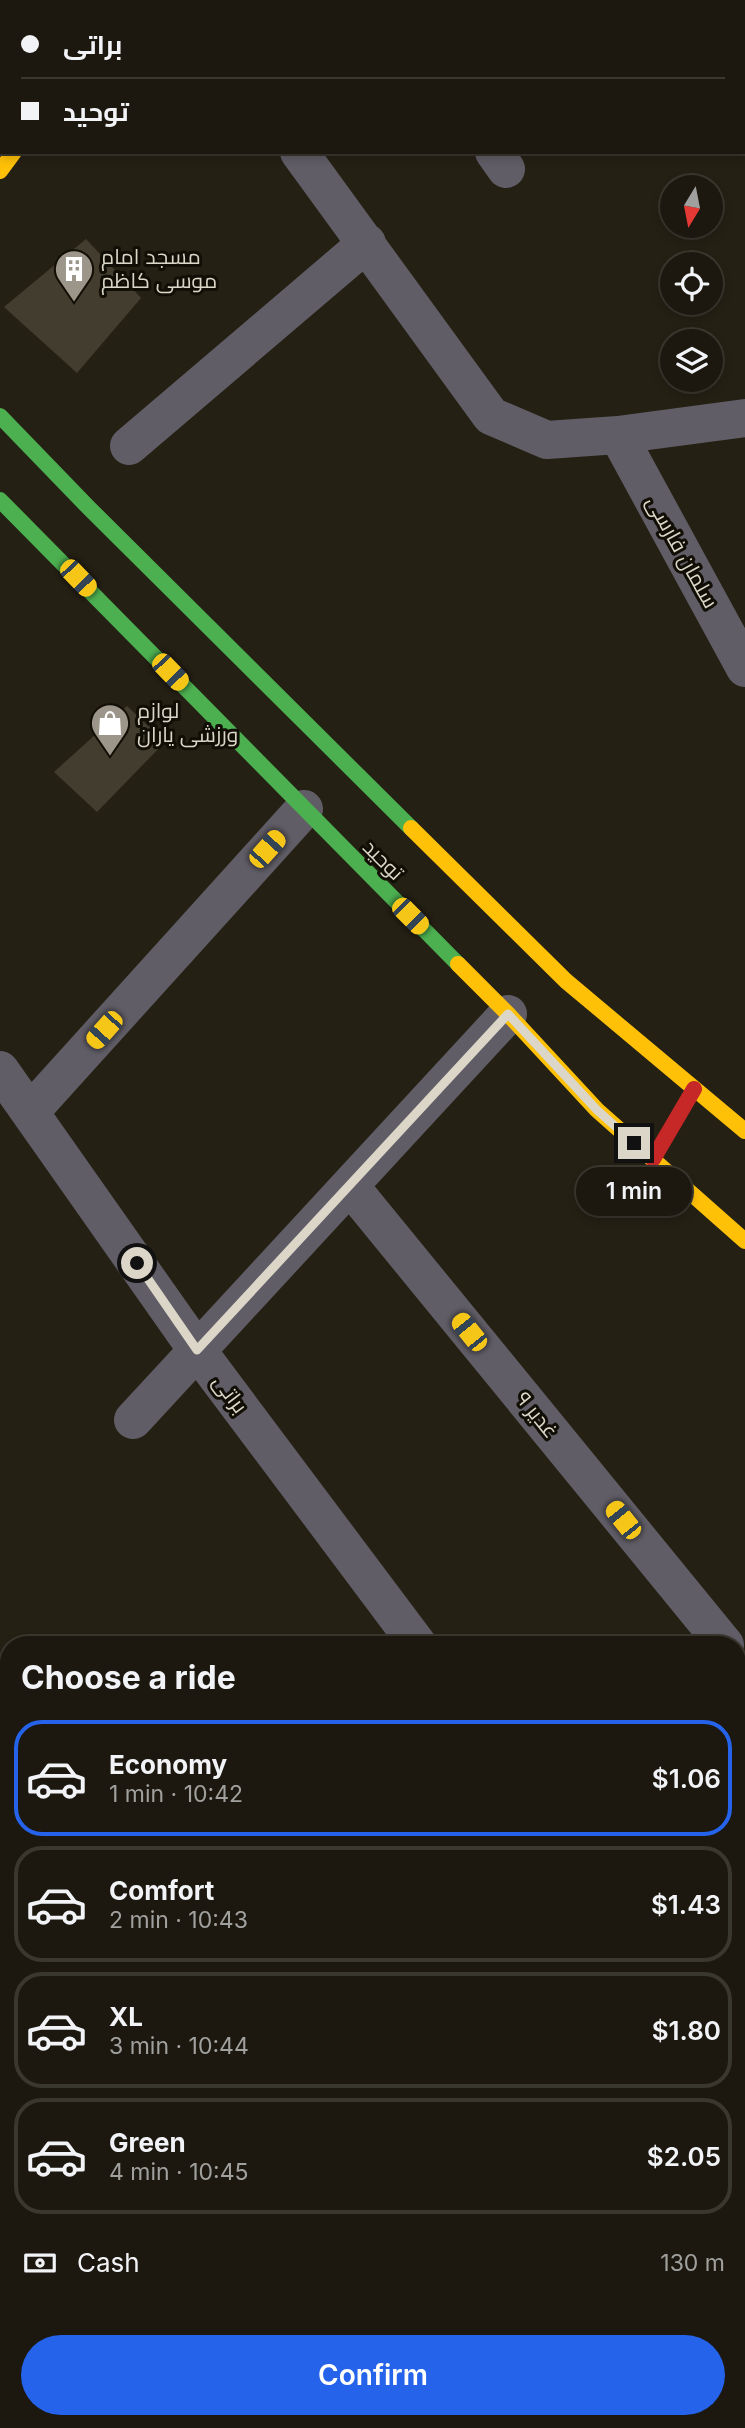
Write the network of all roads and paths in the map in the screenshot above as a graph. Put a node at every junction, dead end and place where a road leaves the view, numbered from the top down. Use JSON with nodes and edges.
{"nodes":[{"id":1,"x":13,"y":154,"type":"edge"},
{"id":2,"x":300,"y":154,"type":"edge"},
{"id":3,"x":0,"y":172,"type":"edge"},
{"id":4,"x":367,"y":243,"type":"junction"},
{"id":5,"x":0,"y":416,"type":"edge"},
{"id":6,"x":745,"y":418,"type":"edge"},
{"id":7,"x":618,"y":435,"type":"junction"},
{"id":8,"x":129,"y":446,"type":"dead end"},
{"id":9,"x":0,"y":499,"type":"edge"},
{"id":10,"x":745,"y":668,"type":"edge"},
{"id":11,"x":303,"y":808,"type":"junction"},
{"id":12,"x":508,"y":1014,"type":"junction"},
{"id":13,"x":0,"y":1070,"type":"edge"},
{"id":14,"x":694,"y":1089,"type":"junction"},
{"id":15,"x":31,"y":1111,"type":"junction"},
{"id":16,"x":745,"y":1132,"type":"edge"},
{"id":17,"x":653,"y":1159,"type":"junction"},
{"id":18,"x":349,"y":1185,"type":"junction"},
{"id":19,"x":745,"y":1241,"type":"edge"},
{"id":20,"x":197,"y":1350,"type":"junction"},
{"id":21,"x":133,"y":1420,"type":"dead end"},
{"id":22,"x":411,"y":1636,"type":"edge"},
{"id":23,"x":718,"y":1636,"type":"edge"}],
"edges":[{"from":1,"to":3,"type":"main road"},
{"from":2,"to":4,"type":"street"},
{"from":4,"to":7,"type":"street"},
{"from":4,"to":8,"type":"street"},
{"from":5,"to":14,"type":"main road","name":"توحید"},
{"from":6,"to":7,"type":"street"},
{"from":7,"to":10,"type":"street","name":"سلمان فارسی"},
{"from":9,"to":11,"type":"main road","name":"توحید"},
{"from":11,"to":12,"type":"main road","name":"توحید"},
{"from":11,"to":15,"type":"street"},
{"from":12,"to":17,"type":"main road","name":"توحید"},
{"from":12,"to":18,"type":"street"},
{"from":13,"to":15,"type":"street","name":"براتی"},
{"from":14,"to":16,"type":"main road","name":"توحید"},
{"from":14,"to":17,"type":"main road"},
{"from":15,"to":20,"type":"street","name":"براتی"},
{"from":17,"to":19,"type":"main road","name":"توحید"},
{"from":18,"to":20,"type":"street"},
{"from":18,"to":23,"type":"street","name":"غدیر ۹"},
{"from":20,"to":21,"type":"street"},
{"from":20,"to":22,"type":"street","name":"براتی"}]}
